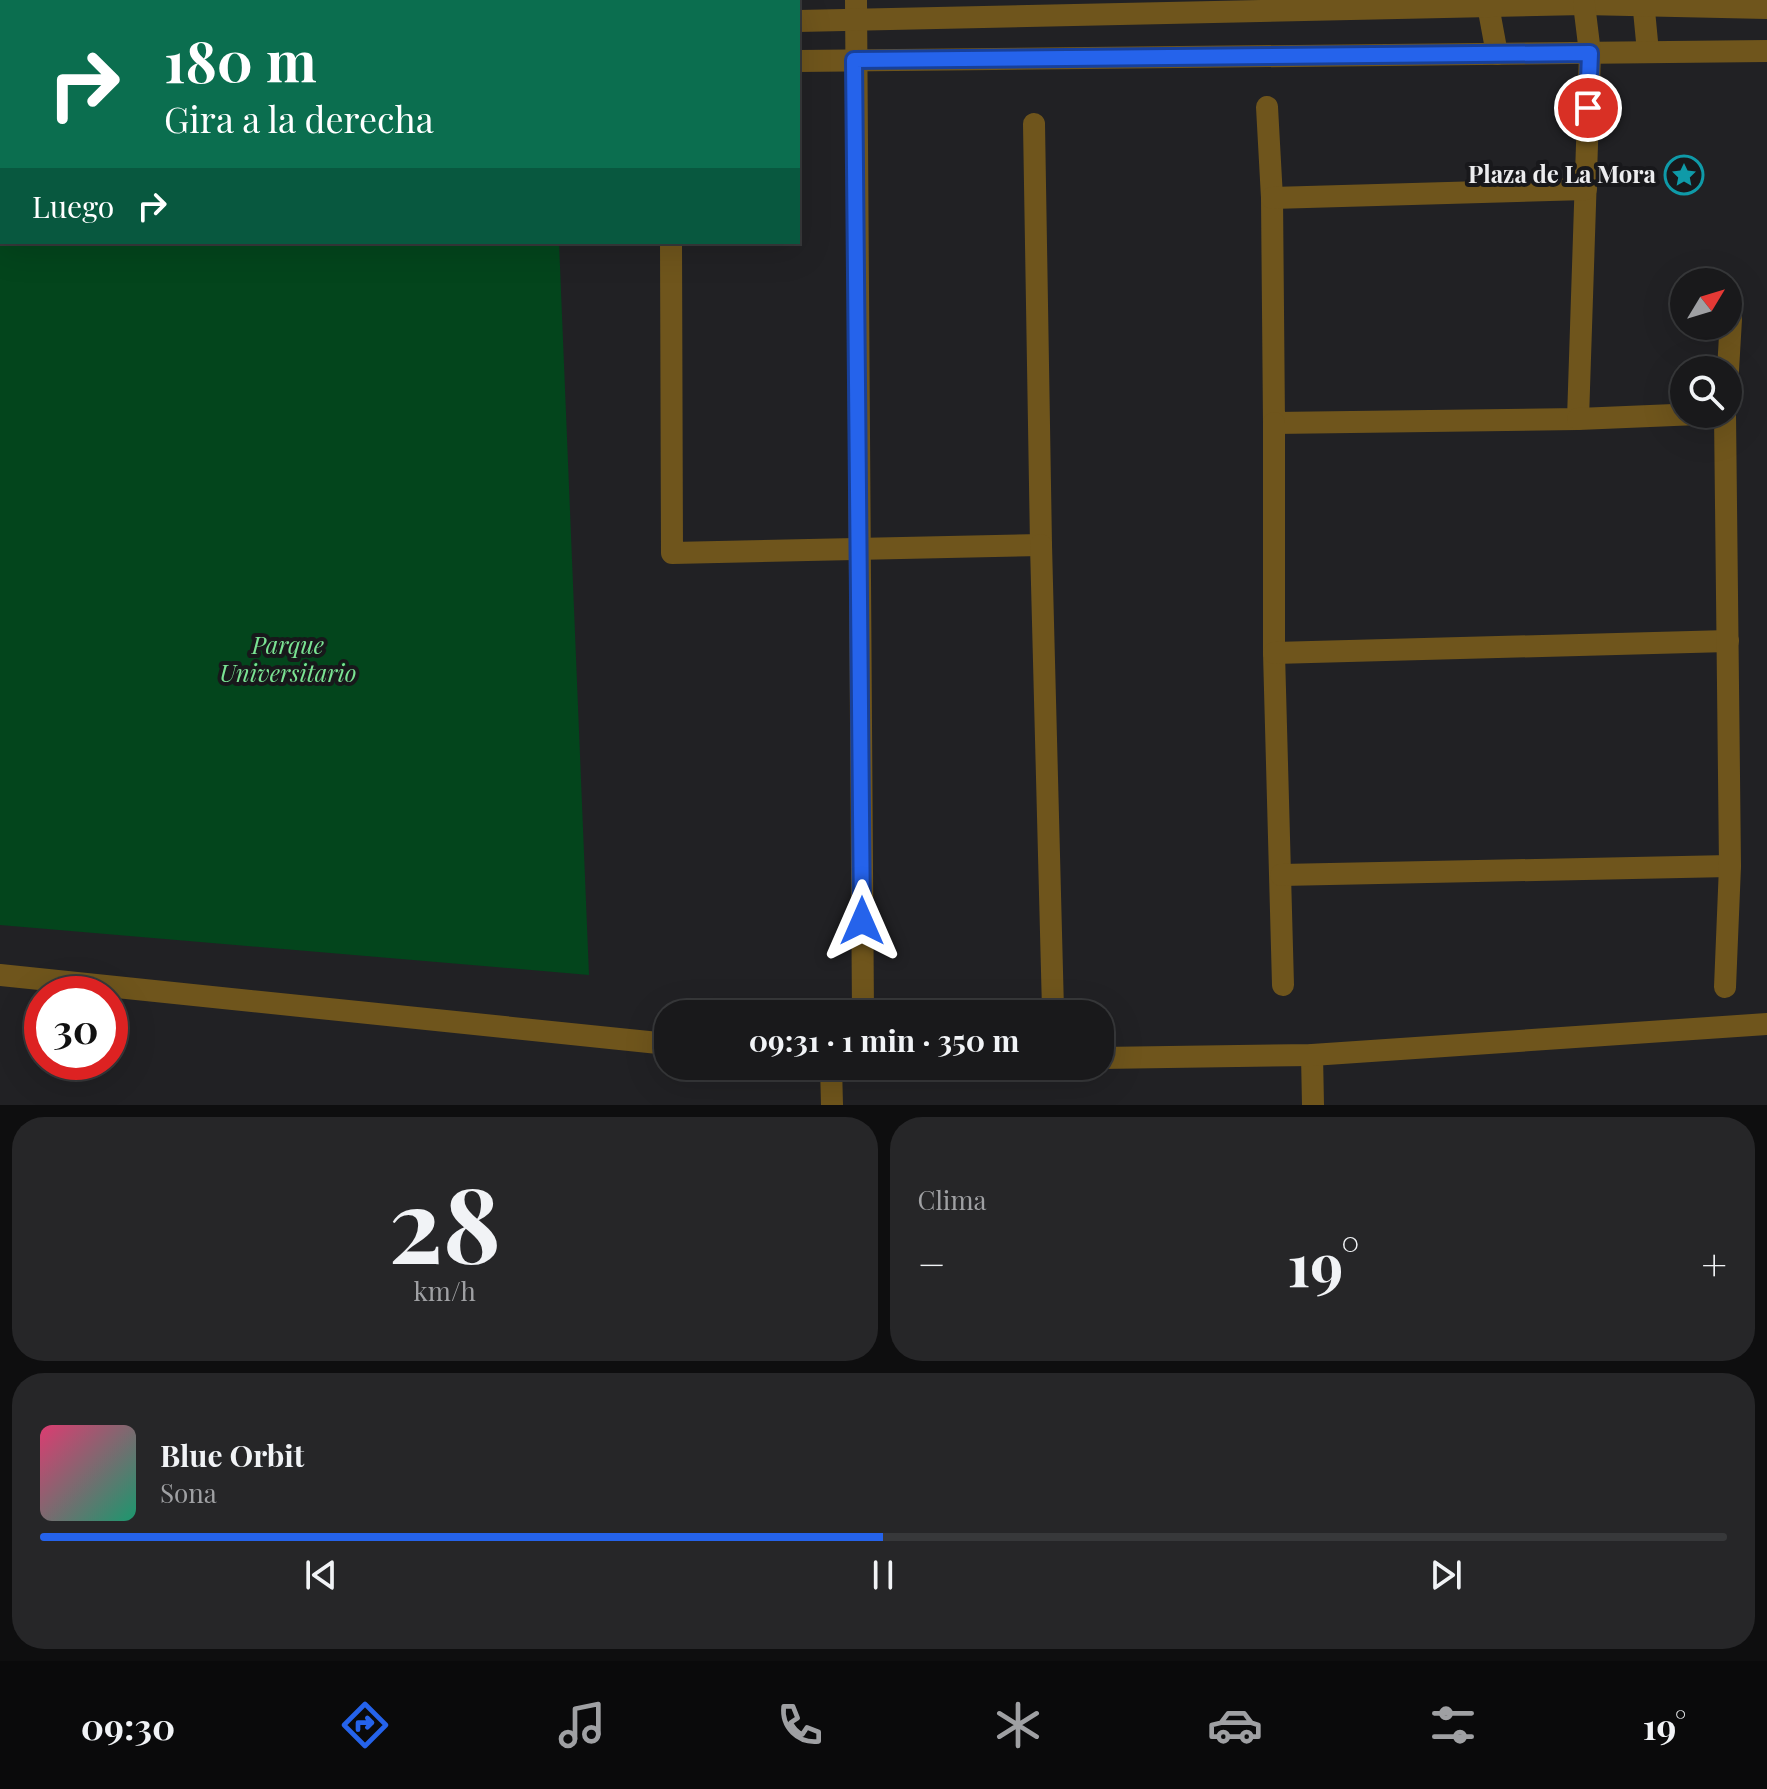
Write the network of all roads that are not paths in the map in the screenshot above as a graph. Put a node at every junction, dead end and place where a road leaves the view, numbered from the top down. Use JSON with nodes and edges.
{"nodes":[{"id":1,"x":1643,"y":2,"type":"edge"},
{"id":2,"x":1489,"y":4,"type":"edge"},
{"id":3,"x":1584,"y":4,"type":"junction"},
{"id":4,"x":1767,"y":8,"type":"edge"},
{"id":5,"x":856,"y":10,"type":"edge"},
{"id":6,"x":800,"y":21,"type":"edge"},
{"id":7,"x":1767,"y":51,"type":"edge"},
{"id":8,"x":1648,"y":52,"type":"junction"},
{"id":9,"x":1590,"y":53,"type":"junction"},
{"id":10,"x":1497,"y":54,"type":"junction"},
{"id":11,"x":854,"y":60,"type":"junction"},
{"id":12,"x":800,"y":61,"type":"edge"},
{"id":13,"x":1267,"y":107,"type":"dead end"},
{"id":14,"x":1034,"y":124,"type":"dead end"},
{"id":15,"x":1586,"y":189,"type":"junction"},
{"id":16,"x":1272,"y":198,"type":"junction"},
{"id":17,"x":671,"y":244,"type":"edge"},
{"id":18,"x":1670,"y":415,"type":"edge"},
{"id":19,"x":1578,"y":419,"type":"junction"},
{"id":20,"x":1274,"y":423,"type":"junction"},
{"id":21,"x":1725,"y":428,"type":"edge"},
{"id":22,"x":1041,"y":545,"type":"junction"},
{"id":23,"x":860,"y":551,"type":"junction"},
{"id":24,"x":1728,"y":641,"type":"junction"},
{"id":25,"x":1274,"y":653,"type":"junction"},
{"id":26,"x":1730,"y":866,"type":"junction"},
{"id":27,"x":1281,"y":875,"type":"junction"},
{"id":28,"x":0,"y":975,"type":"edge"},
{"id":29,"x":1283,"y":985,"type":"dead end"},
{"id":30,"x":1725,"y":987,"type":"dead end"},
{"id":31,"x":863,"y":1000,"type":"edge"},
{"id":32,"x":1053,"y":1000,"type":"edge"},
{"id":33,"x":1767,"y":1024,"type":"edge"},
{"id":34,"x":654,"y":1043,"type":"edge"},
{"id":35,"x":1312,"y":1055,"type":"junction"},
{"id":36,"x":1114,"y":1058,"type":"edge"},
{"id":37,"x":831,"y":1080,"type":"edge"},
{"id":38,"x":832,"y":1105,"type":"edge"},
{"id":39,"x":1313,"y":1105,"type":"edge"}],
"edges":[{"from":1,"to":3,"type":"street"},
{"from":1,"to":4,"type":"street"},
{"from":1,"to":8,"type":"street"},
{"from":2,"to":3,"type":"street"},
{"from":2,"to":5,"type":"street"},
{"from":2,"to":10,"type":"street"},
{"from":3,"to":9,"type":"street"},
{"from":5,"to":6,"type":"street"},
{"from":5,"to":11,"type":"street"},
{"from":7,"to":8,"type":"street"},
{"from":8,"to":9,"type":"street"},
{"from":9,"to":10,"type":"street"},
{"from":9,"to":15,"type":"street"},
{"from":10,"to":11,"type":"street"},
{"from":11,"to":12,"type":"street"},
{"from":11,"to":23,"type":"street"},
{"from":13,"to":16,"type":"street"},
{"from":14,"to":22,"type":"street"},
{"from":15,"to":16,"type":"street"},
{"from":15,"to":19,"type":"street"},
{"from":16,"to":20,"type":"street"},
{"from":17,"to":23,"type":"street"},
{"from":18,"to":19,"type":"street"},
{"from":19,"to":20,"type":"street"},
{"from":20,"to":25,"type":"street"},
{"from":21,"to":24,"type":"street"},
{"from":22,"to":23,"type":"street"},
{"from":22,"to":32,"type":"street"},
{"from":23,"to":31,"type":"street"},
{"from":24,"to":25,"type":"street"},
{"from":24,"to":26,"type":"street"},
{"from":25,"to":27,"type":"street"},
{"from":26,"to":27,"type":"street"},
{"from":26,"to":30,"type":"street"},
{"from":27,"to":29,"type":"street"},
{"from":28,"to":34,"type":"street"},
{"from":33,"to":35,"type":"street"},
{"from":35,"to":36,"type":"street"},
{"from":35,"to":39,"type":"street"},
{"from":37,"to":38,"type":"street"}]}
